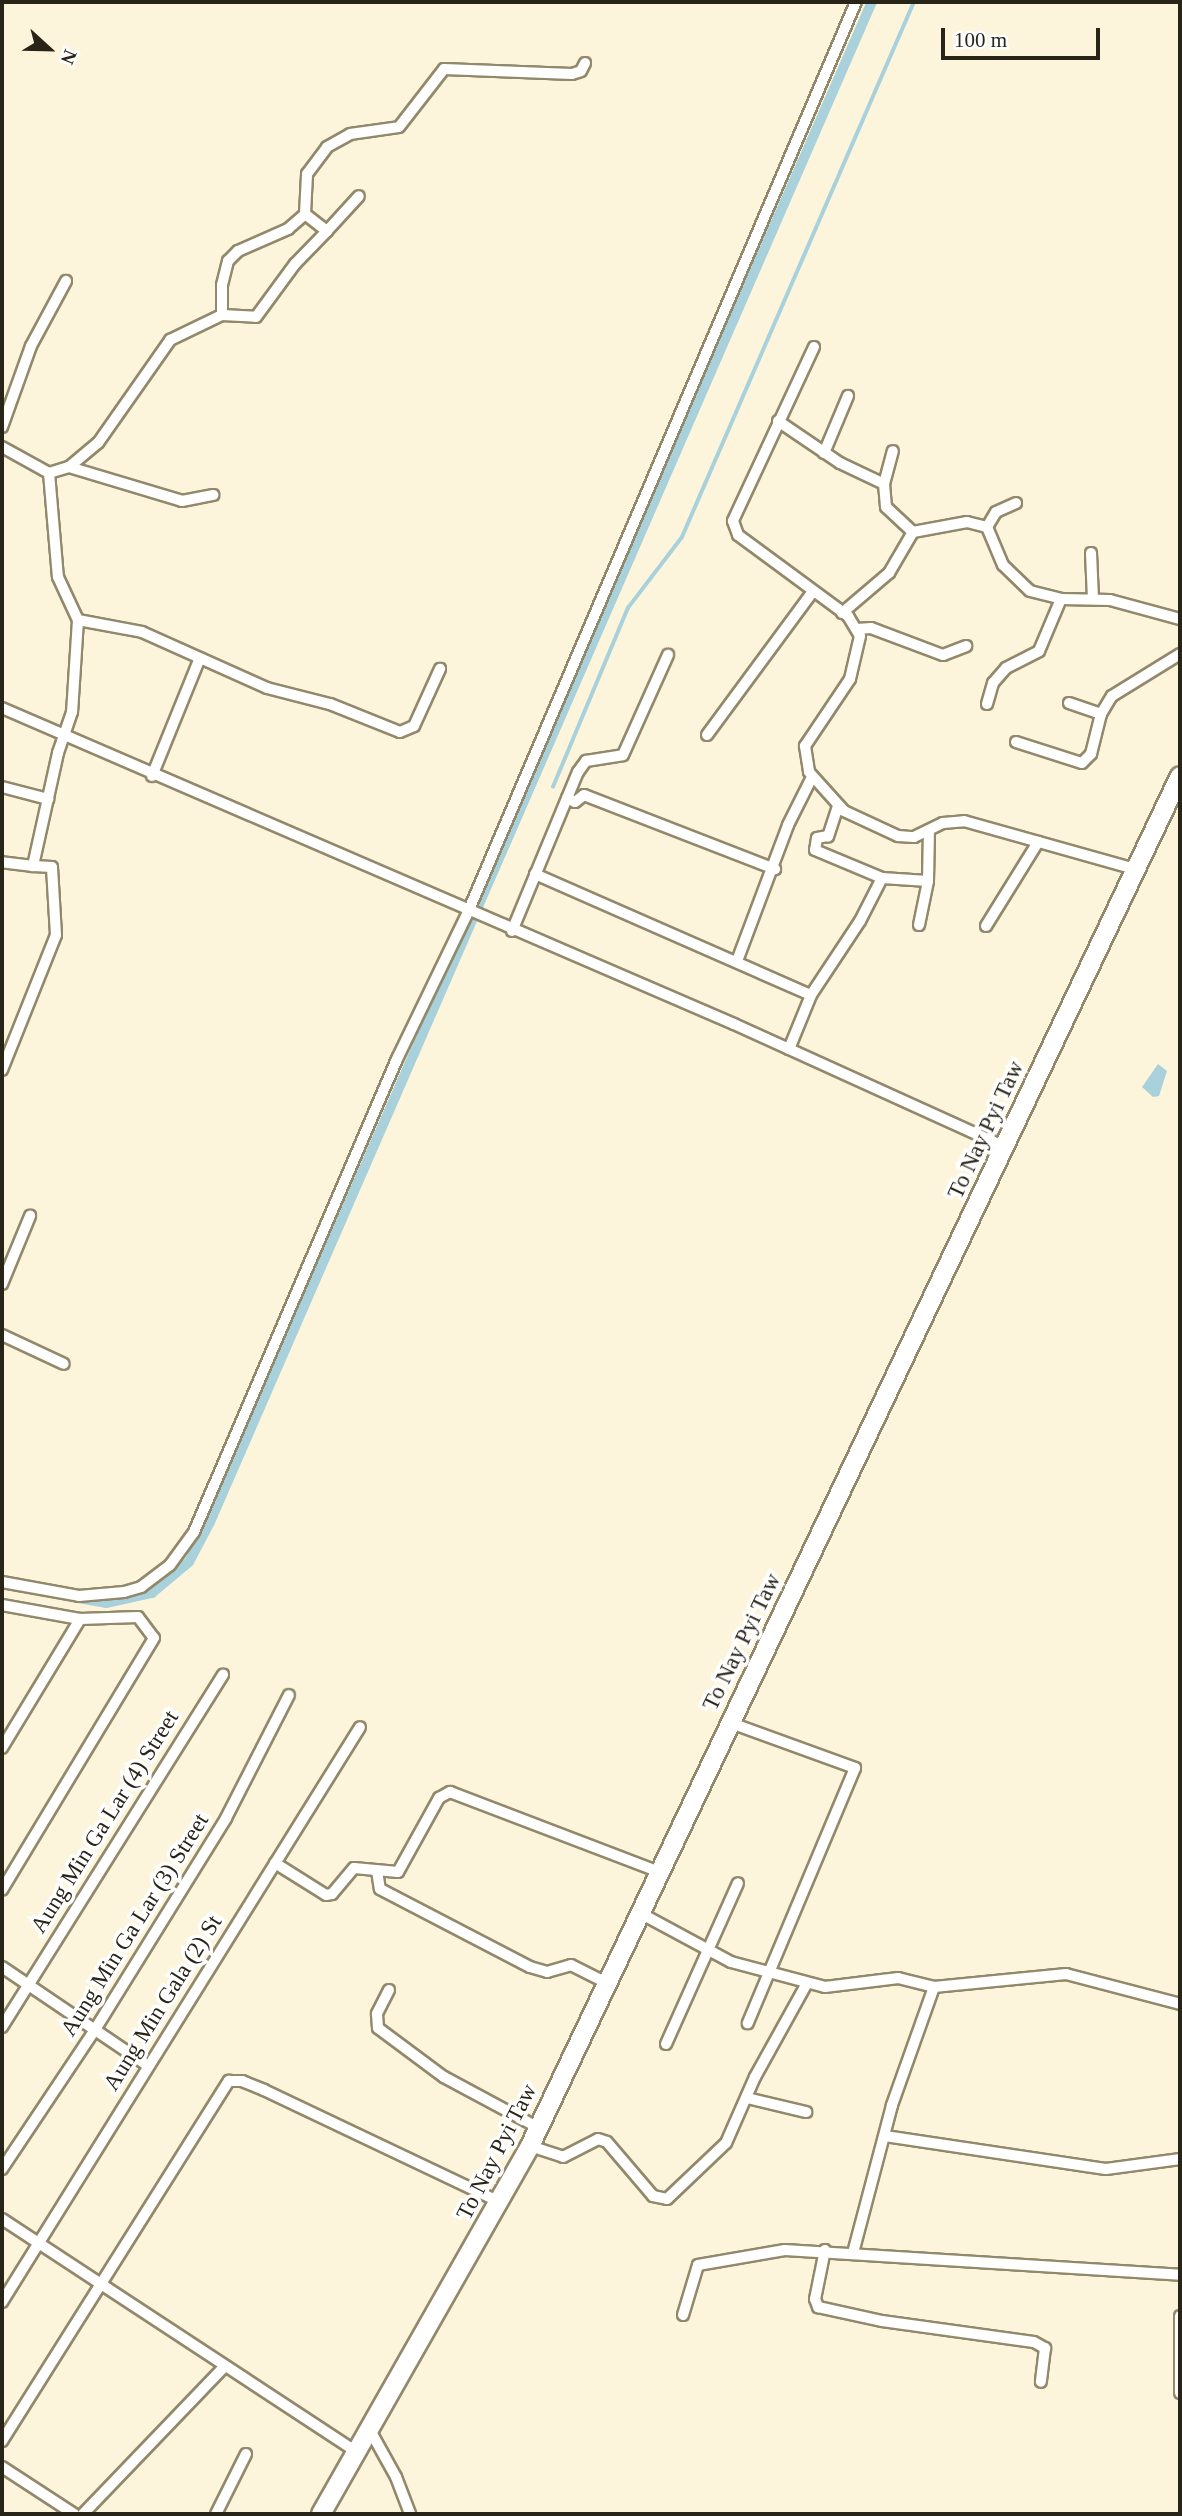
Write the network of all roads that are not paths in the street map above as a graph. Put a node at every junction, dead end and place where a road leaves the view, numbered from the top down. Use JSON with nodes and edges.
{"nodes":[{"id":1,"x":856,"y":2,"type":"edge"},
{"id":2,"x":585,"y":63,"type":"dead end"},
{"id":3,"x":359,"y":196,"type":"dead end"},
{"id":4,"x":306,"y":214,"type":"junction"},
{"id":5,"x":327,"y":231,"type":"junction"},
{"id":6,"x":66,"y":281,"type":"dead end"},
{"id":7,"x":222,"y":315,"type":"junction"},
{"id":8,"x":814,"y":347,"type":"dead end"},
{"id":9,"x":848,"y":396,"type":"dead end"},
{"id":10,"x":778,"y":421,"type":"junction"},
{"id":11,"x":2,"y":427,"type":"edge"},
{"id":12,"x":2,"y":447,"type":"edge"},
{"id":13,"x":893,"y":451,"type":"dead end"},
{"id":14,"x":824,"y":453,"type":"junction"},
{"id":15,"x":69,"y":467,"type":"junction"},
{"id":16,"x":49,"y":473,"type":"junction"},
{"id":17,"x":884,"y":484,"type":"junction"},
{"id":18,"x":213,"y":495,"type":"dead end"},
{"id":19,"x":1016,"y":503,"type":"dead end"},
{"id":20,"x":987,"y":527,"type":"junction"},
{"id":21,"x":913,"y":532,"type":"junction"},
{"id":22,"x":1091,"y":553,"type":"dead end"},
{"id":23,"x":813,"y":591,"type":"junction"},
{"id":24,"x":1093,"y":598,"type":"junction"},
{"id":25,"x":1061,"y":599,"type":"junction"},
{"id":26,"x":842,"y":613,"type":"junction"},
{"id":27,"x":1180,"y":619,"type":"edge"},
{"id":28,"x":78,"y":620,"type":"junction"},
{"id":29,"x":857,"y":629,"type":"junction"},
{"id":30,"x":966,"y":646,"type":"dead end"},
{"id":31,"x":1180,"y":654,"type":"edge"},
{"id":32,"x":668,"y":655,"type":"dead end"},
{"id":33,"x":200,"y":658,"type":"junction"},
{"id":34,"x":440,"y":668,"type":"dead end"},
{"id":35,"x":1069,"y":702,"type":"dead end"},
{"id":36,"x":987,"y":704,"type":"dead end"},
{"id":37,"x":2,"y":708,"type":"edge"},
{"id":38,"x":1101,"y":714,"type":"junction"},
{"id":39,"x":707,"y":734,"type":"dead end"},
{"id":40,"x":65,"y":736,"type":"junction"},
{"id":41,"x":1016,"y":742,"type":"dead end"},
{"id":42,"x":152,"y":776,"type":"junction"},
{"id":43,"x":1180,"y":776,"type":"edge"},
{"id":44,"x":812,"y":777,"type":"junction"},
{"id":45,"x":2,"y":787,"type":"edge"},
{"id":46,"x":567,"y":798,"type":"junction"},
{"id":47,"x":48,"y":799,"type":"junction"},
{"id":48,"x":838,"y":806,"type":"junction"},
{"id":49,"x":929,"y":830,"type":"junction"},
{"id":50,"x":1038,"y":842,"type":"junction"},
{"id":51,"x":2,"y":862,"type":"edge"},
{"id":52,"x":33,"y":866,"type":"junction"},
{"id":53,"x":775,"y":869,"type":"junction"},
{"id":54,"x":1135,"y":869,"type":"junction"},
{"id":55,"x":536,"y":874,"type":"junction"},
{"id":56,"x":882,"y":878,"type":"junction"},
{"id":57,"x":928,"y":881,"type":"junction"},
{"id":58,"x":469,"y":912,"type":"junction"},
{"id":59,"x":919,"y":925,"type":"dead end"},
{"id":60,"x":986,"y":926,"type":"dead end"},
{"id":61,"x":512,"y":931,"type":"junction"},
{"id":62,"x":737,"y":961,"type":"junction"},
{"id":63,"x":811,"y":995,"type":"junction"},
{"id":64,"x":789,"y":1049,"type":"junction"},
{"id":65,"x":2,"y":1070,"type":"edge"},
{"id":66,"x":1005,"y":1147,"type":"junction"},
{"id":67,"x":30,"y":1216,"type":"dead end"},
{"id":68,"x":2,"y":1284,"type":"edge"},
{"id":69,"x":2,"y":1335,"type":"edge"},
{"id":70,"x":64,"y":1364,"type":"dead end"},
{"id":71,"x":2,"y":1582,"type":"edge"},
{"id":72,"x":2,"y":1605,"type":"edge"},
{"id":73,"x":80,"y":1619,"type":"junction"},
{"id":74,"x":223,"y":1675,"type":"dead end"},
{"id":75,"x":289,"y":1695,"type":"dead end"},
{"id":76,"x":731,"y":1723,"type":"junction"},
{"id":77,"x":360,"y":1727,"type":"dead end"},
{"id":78,"x":2,"y":1748,"type":"edge"},
{"id":79,"x":275,"y":1863,"type":"junction"},
{"id":80,"x":377,"y":1871,"type":"junction"},
{"id":81,"x":659,"y":1872,"type":"junction"},
{"id":82,"x":738,"y":1883,"type":"dead end"},
{"id":83,"x":2,"y":1890,"type":"edge"},
{"id":84,"x":640,"y":1913,"type":"junction"},
{"id":85,"x":708,"y":1952,"type":"junction"},
{"id":86,"x":2,"y":1968,"type":"edge"},
{"id":87,"x":769,"y":1972,"type":"junction"},
{"id":88,"x":607,"y":1983,"type":"junction"},
{"id":89,"x":807,"y":1983,"type":"junction"},
{"id":90,"x":27,"y":1984,"type":"junction"},
{"id":91,"x":934,"y":1987,"type":"junction"},
{"id":92,"x":389,"y":1990,"type":"dead end"},
{"id":93,"x":1180,"y":2004,"type":"edge"},
{"id":94,"x":748,"y":2022,"type":"dead end"},
{"id":95,"x":2,"y":2027,"type":"edge"},
{"id":96,"x":96,"y":2028,"type":"junction"},
{"id":97,"x":666,"y":2044,"type":"dead end"},
{"id":98,"x":148,"y":2066,"type":"junction"},
{"id":99,"x":747,"y":2098,"type":"junction"},
{"id":100,"x":806,"y":2112,"type":"dead end"},
{"id":101,"x":539,"y":2128,"type":"junction"},
{"id":102,"x":886,"y":2136,"type":"junction"},
{"id":103,"x":530,"y":2146,"type":"junction"},
{"id":104,"x":1180,"y":2159,"type":"edge"},
{"id":105,"x":2,"y":2169,"type":"edge"},
{"id":106,"x":500,"y":2202,"type":"junction"},
{"id":107,"x":2,"y":2220,"type":"edge"},
{"id":108,"x":37,"y":2244,"type":"junction"},
{"id":109,"x":825,"y":2250,"type":"junction"},
{"id":110,"x":853,"y":2253,"type":"junction"},
{"id":111,"x":1180,"y":2275,"type":"edge"},
{"id":112,"x":99,"y":2286,"type":"junction"},
{"id":113,"x":2,"y":2302,"type":"edge"},
{"id":114,"x":683,"y":2315,"type":"dead end"},
{"id":115,"x":1180,"y":2316,"type":"edge"},
{"id":116,"x":223,"y":2368,"type":"junction"},
{"id":117,"x":1041,"y":2382,"type":"dead end"},
{"id":118,"x":1180,"y":2393,"type":"edge"},
{"id":119,"x":372,"y":2432,"type":"junction"},
{"id":120,"x":2,"y":2441,"type":"edge"},
{"id":121,"x":358,"y":2453,"type":"junction"},
{"id":122,"x":246,"y":2454,"type":"dead end"},
{"id":123,"x":2,"y":2467,"type":"edge"},
{"id":124,"x":74,"y":2514,"type":"edge"},
{"id":125,"x":83,"y":2514,"type":"edge"},
{"id":126,"x":216,"y":2514,"type":"edge"},
{"id":127,"x":321,"y":2514,"type":"edge"},
{"id":128,"x":410,"y":2514,"type":"edge"}],
"edges":[{"from":1,"to":58,"type":"street"},
{"from":2,"to":4,"type":"street"},
{"from":3,"to":5,"type":"street"},
{"from":4,"to":5,"type":"street"},
{"from":4,"to":7,"type":"street"},
{"from":5,"to":7,"type":"street"},
{"from":6,"to":11,"type":"street"},
{"from":7,"to":15,"type":"street"},
{"from":8,"to":10,"type":"street"},
{"from":9,"to":14,"type":"street"},
{"from":10,"to":14,"type":"street"},
{"from":10,"to":23,"type":"street"},
{"from":12,"to":16,"type":"street"},
{"from":13,"to":17,"type":"street"},
{"from":14,"to":17,"type":"street"},
{"from":15,"to":16,"type":"street"},
{"from":15,"to":18,"type":"street"},
{"from":16,"to":28,"type":"street"},
{"from":17,"to":21,"type":"street"},
{"from":19,"to":20,"type":"street"},
{"from":20,"to":21,"type":"street"},
{"from":20,"to":25,"type":"street"},
{"from":21,"to":26,"type":"street"},
{"from":22,"to":24,"type":"street"},
{"from":23,"to":26,"type":"street"},
{"from":23,"to":39,"type":"street"},
{"from":24,"to":25,"type":"street"},
{"from":24,"to":27,"type":"street"},
{"from":25,"to":36,"type":"street"},
{"from":26,"to":29,"type":"street"},
{"from":28,"to":33,"type":"street"},
{"from":28,"to":40,"type":"street"},
{"from":29,"to":30,"type":"street"},
{"from":29,"to":44,"type":"street"},
{"from":31,"to":38,"type":"street"},
{"from":32,"to":46,"type":"street"},
{"from":33,"to":34,"type":"street"},
{"from":33,"to":42,"type":"street"},
{"from":35,"to":38,"type":"street"},
{"from":37,"to":40,"type":"street"},
{"from":38,"to":41,"type":"street"},
{"from":40,"to":42,"type":"street"},
{"from":40,"to":47,"type":"street"},
{"from":42,"to":58,"type":"street"},
{"from":43,"to":54,"type":"main road","name":"To Nay Pyi Taw"},
{"from":44,"to":48,"type":"street"},
{"from":44,"to":53,"type":"street"},
{"from":45,"to":47,"type":"street"},
{"from":46,"to":53,"type":"street"},
{"from":46,"to":55,"type":"street"},
{"from":47,"to":52,"type":"street"},
{"from":48,"to":49,"type":"street"},
{"from":48,"to":56,"type":"street"},
{"from":49,"to":50,"type":"street"},
{"from":49,"to":57,"type":"street"},
{"from":50,"to":54,"type":"street"},
{"from":50,"to":60,"type":"street"},
{"from":51,"to":52,"type":"street"},
{"from":52,"to":65,"type":"street"},
{"from":53,"to":62,"type":"street"},
{"from":54,"to":66,"type":"main road","name":"To Nay Pyi Taw"},
{"from":55,"to":61,"type":"street"},
{"from":55,"to":62,"type":"street"},
{"from":56,"to":57,"type":"street"},
{"from":56,"to":63,"type":"street"},
{"from":57,"to":59,"type":"street"},
{"from":58,"to":61,"type":"street"},
{"from":58,"to":71,"type":"street"},
{"from":61,"to":64,"type":"street"},
{"from":62,"to":63,"type":"street"},
{"from":63,"to":64,"type":"street"},
{"from":64,"to":66,"type":"street"},
{"from":66,"to":76,"type":"main road","name":"To Nay Pyi Taw"},
{"from":67,"to":68,"type":"street"},
{"from":69,"to":70,"type":"street"},
{"from":72,"to":73,"type":"street"},
{"from":73,"to":78,"type":"street"},
{"from":73,"to":83,"type":"street"},
{"from":74,"to":90,"type":"street","name":"Aung Min Ga Lar (4) Street"},
{"from":75,"to":96,"type":"street","name":"Aung Min Ga Lar (3) Street"},
{"from":76,"to":81,"type":"main road","name":"To Nay Pyi Taw"},
{"from":76,"to":87,"type":"street"},
{"from":77,"to":79,"type":"street","name":"Aung Min Gala (2) St"},
{"from":79,"to":80,"type":"street"},
{"from":79,"to":98,"type":"street","name":"Aung Min Gala (2) St"},
{"from":80,"to":81,"type":"street"},
{"from":80,"to":88,"type":"street"},
{"from":81,"to":84,"type":"main road","name":"To Nay Pyi Taw"},
{"from":82,"to":85,"type":"street"},
{"from":84,"to":85,"type":"street"},
{"from":84,"to":88,"type":"main road","name":"To Nay Pyi Taw"},
{"from":85,"to":87,"type":"street"},
{"from":85,"to":97,"type":"street"},
{"from":86,"to":90,"type":"street"},
{"from":87,"to":89,"type":"street"},
{"from":87,"to":94,"type":"street"},
{"from":88,"to":101,"type":"main road","name":"To Nay Pyi Taw"},
{"from":89,"to":91,"type":"street"},
{"from":89,"to":99,"type":"street"},
{"from":90,"to":95,"type":"street","name":"Aung Min Ga Lar (4) Street"},
{"from":90,"to":96,"type":"street"},
{"from":91,"to":93,"type":"street"},
{"from":91,"to":102,"type":"street"},
{"from":92,"to":101,"type":"street"},
{"from":96,"to":98,"type":"street"},
{"from":96,"to":105,"type":"street","name":"Aung Min Ga Lar (3) Street"},
{"from":98,"to":108,"type":"street","name":"Aung Min Gala (2) St"},
{"from":99,"to":100,"type":"street"},
{"from":99,"to":103,"type":"street"},
{"from":101,"to":103,"type":"main road","name":"To Nay Pyi Taw"},
{"from":102,"to":104,"type":"street"},
{"from":102,"to":110,"type":"street"},
{"from":103,"to":106,"type":"main road","name":"To Nay Pyi Taw"},
{"from":106,"to":112,"type":"street"},
{"from":106,"to":119,"type":"main road","name":"To Nay Pyi Taw"},
{"from":107,"to":108,"type":"street"},
{"from":108,"to":112,"type":"street"},
{"from":108,"to":113,"type":"street","name":"Aung Min Gala (2) St"},
{"from":109,"to":110,"type":"street"},
{"from":109,"to":114,"type":"street"},
{"from":109,"to":117,"type":"street"},
{"from":110,"to":111,"type":"street"},
{"from":112,"to":116,"type":"street"},
{"from":112,"to":120,"type":"street"},
{"from":115,"to":118,"type":"street"},
{"from":116,"to":121,"type":"street"},
{"from":116,"to":125,"type":"street"},
{"from":119,"to":121,"type":"main road","name":"To Nay Pyi Taw"},
{"from":119,"to":128,"type":"street"},
{"from":121,"to":127,"type":"main road","name":"To Nay Pyi Taw"},
{"from":122,"to":126,"type":"street"},
{"from":123,"to":124,"type":"street"}]}
